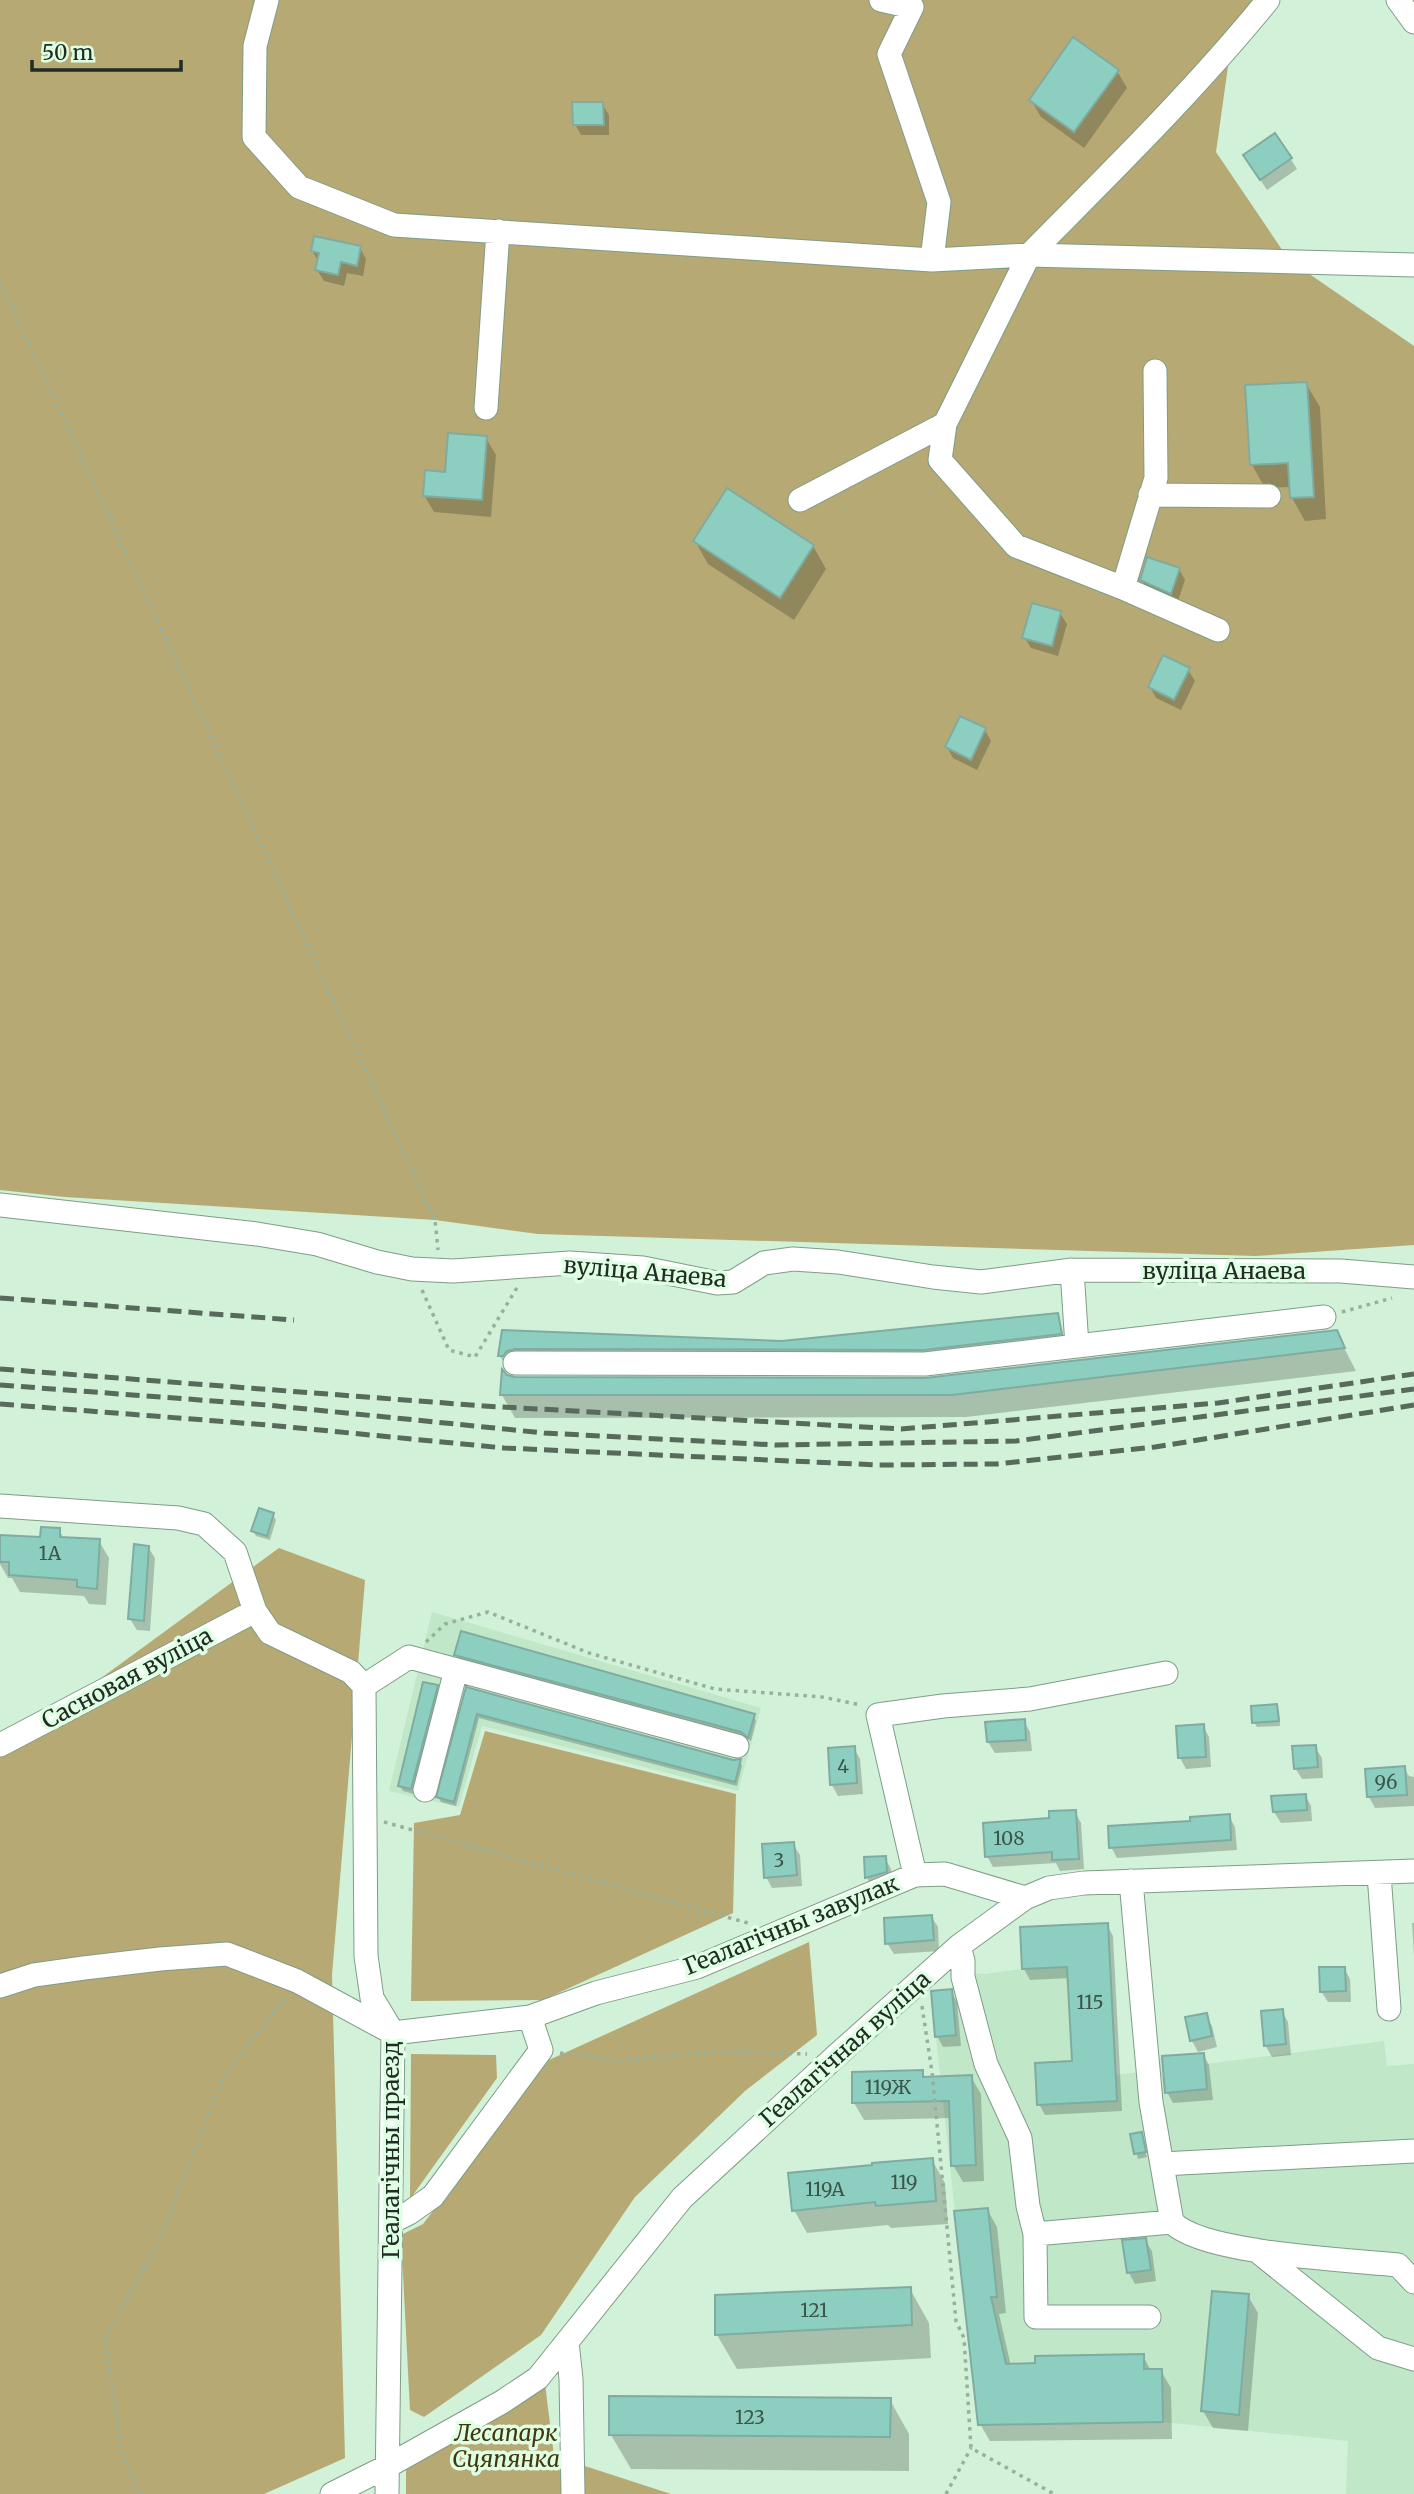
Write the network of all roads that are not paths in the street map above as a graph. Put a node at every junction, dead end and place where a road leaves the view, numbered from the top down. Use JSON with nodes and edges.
{"nodes":[{"id":1,"x":267,"y":0,"type":"edge"},
{"id":2,"x":881,"y":0,"type":"edge"},
{"id":3,"x":1268,"y":0,"type":"edge"},
{"id":4,"x":1398,"y":0,"type":"edge"},
{"id":5,"x":915,"y":3,"type":"edge"},
{"id":6,"x":1414,"y":22,"type":"edge"},
{"id":7,"x":498,"y":231,"type":"junction"},
{"id":8,"x":1029,"y":255,"type":"junction"},
{"id":9,"x":932,"y":260,"type":"junction"},
{"id":10,"x":1414,"y":265,"type":"edge"},
{"id":11,"x":1155,"y":371,"type":"dead end"},
{"id":12,"x":486,"y":408,"type":"dead end"},
{"id":13,"x":944,"y":424,"type":"junction"},
{"id":14,"x":1150,"y":495,"type":"junction"},
{"id":15,"x":1269,"y":496,"type":"dead end"},
{"id":16,"x":800,"y":500,"type":"dead end"},
{"id":17,"x":1123,"y":588,"type":"junction"},
{"id":18,"x":1218,"y":630,"type":"dead end"},
{"id":19,"x":0,"y":1205,"type":"edge"},
{"id":20,"x":1072,"y":1270,"type":"junction"},
{"id":21,"x":1408,"y":1286,"type":"edge"},
{"id":22,"x":1324,"y":1317,"type":"road end"},
{"id":23,"x":1077,"y":1346,"type":"junction"},
{"id":24,"x":515,"y":1363,"type":"dead end"},
{"id":25,"x":0,"y":1506,"type":"edge"},
{"id":26,"x":255,"y":1611,"type":"junction"},
{"id":27,"x":456,"y":1670,"type":"junction"},
{"id":28,"x":1166,"y":1673,"type":"dead end"},
{"id":29,"x":364,"y":1686,"type":"junction"},
{"id":30,"x":0,"y":1745,"type":"edge"},
{"id":31,"x":737,"y":1746,"type":"dead end"},
{"id":32,"x":425,"y":1790,"type":"dead end"},
{"id":33,"x":1414,"y":1871,"type":"edge"},
{"id":34,"x":1379,"y":1874,"type":"junction"},
{"id":35,"x":915,"y":1875,"type":"junction"},
{"id":36,"x":1131,"y":1881,"type":"junction"},
{"id":37,"x":1025,"y":1898,"type":"junction"},
{"id":38,"x":959,"y":1946,"type":"junction"},
{"id":39,"x":0,"y":1986,"type":"edge"},
{"id":40,"x":1389,"y":2009,"type":"dead end"},
{"id":41,"x":530,"y":2017,"type":"junction"},
{"id":42,"x":393,"y":2032,"type":"junction"},
{"id":43,"x":1414,"y":2151,"type":"edge"},
{"id":44,"x":1162,"y":2164,"type":"junction"},
{"id":45,"x":391,"y":2222,"type":"junction"},
{"id":46,"x":1172,"y":2222,"type":"junction"},
{"id":47,"x":1035,"y":2234,"type":"junction"},
{"id":48,"x":1256,"y":2250,"type":"junction"},
{"id":49,"x":1414,"y":2283,"type":"edge"},
{"id":50,"x":1149,"y":2317,"type":"dead end"},
{"id":51,"x":567,"y":2342,"type":"junction"},
{"id":52,"x":1414,"y":2359,"type":"edge"},
{"id":53,"x":386,"y":2468,"type":"junction"},
{"id":54,"x":332,"y":2494,"type":"edge"},
{"id":55,"x":387,"y":2494,"type":"edge"},
{"id":56,"x":573,"y":2494,"type":"edge"}],
"edges":[{"from":1,"to":7,"type":"street"},
{"from":2,"to":5,"type":"street"},
{"from":3,"to":8,"type":"street"},
{"from":4,"to":6,"type":"street"},
{"from":5,"to":9,"type":"street"},
{"from":7,"to":9,"type":"street"},
{"from":7,"to":12,"type":"street"},
{"from":8,"to":9,"type":"street"},
{"from":8,"to":10,"type":"street"},
{"from":8,"to":13,"type":"street"},
{"from":11,"to":14,"type":"street"},
{"from":13,"to":16,"type":"street"},
{"from":13,"to":17,"type":"street"},
{"from":14,"to":15,"type":"street"},
{"from":14,"to":17,"type":"street"},
{"from":17,"to":18,"type":"street"},
{"from":19,"to":20,"type":"street","name":"вуліца Анаева"},
{"from":20,"to":21,"type":"street","name":"вуліца Анаева"},
{"from":20,"to":23,"type":"street"},
{"from":22,"to":23,"type":"street"},
{"from":23,"to":24,"type":"street"},
{"from":25,"to":26,"type":"street"},
{"from":26,"to":29,"type":"street"},
{"from":26,"to":30,"type":"street","name":"Сасновая вуліца"},
{"from":27,"to":29,"type":"street"},
{"from":27,"to":31,"type":"street"},
{"from":27,"to":32,"type":"street"},
{"from":28,"to":35,"type":"street"},
{"from":29,"to":42,"type":"street","name":"Геалагічны праезд"},
{"from":33,"to":34,"type":"street","name":"Геалагічная вуліца"},
{"from":34,"to":36,"type":"street","name":"Геалагічная вуліца"},
{"from":34,"to":40,"type":"street"},
{"from":35,"to":37,"type":"street","name":"Геалагічны завулак"},
{"from":35,"to":41,"type":"street","name":"Геалагічны завулак"},
{"from":36,"to":37,"type":"street","name":"Геалагічная вуліца"},
{"from":36,"to":44,"type":"street"},
{"from":37,"to":38,"type":"street","name":"Геалагічная вуліца"},
{"from":38,"to":47,"type":"street"},
{"from":38,"to":51,"type":"street","name":"Геалагічная вуліца"},
{"from":39,"to":42,"type":"street"},
{"from":41,"to":42,"type":"street","name":"Геалагічны завулак"},
{"from":41,"to":45,"type":"street"},
{"from":42,"to":45,"type":"street","name":"Геалагічны праезд"},
{"from":43,"to":44,"type":"street"},
{"from":44,"to":46,"type":"street"},
{"from":45,"to":53,"type":"street","name":"Геалагічны праезд"},
{"from":46,"to":47,"type":"street"},
{"from":46,"to":48,"type":"street"},
{"from":47,"to":50,"type":"street"},
{"from":48,"to":49,"type":"street"},
{"from":48,"to":52,"type":"street"},
{"from":51,"to":53,"type":"street","name":"Геалагічная вуліца"},
{"from":51,"to":56,"type":"street"},
{"from":53,"to":54,"type":"street","name":"Геалагічная вуліца"},
{"from":53,"to":55,"type":"street","name":"Геалагічны праезд"}]}
